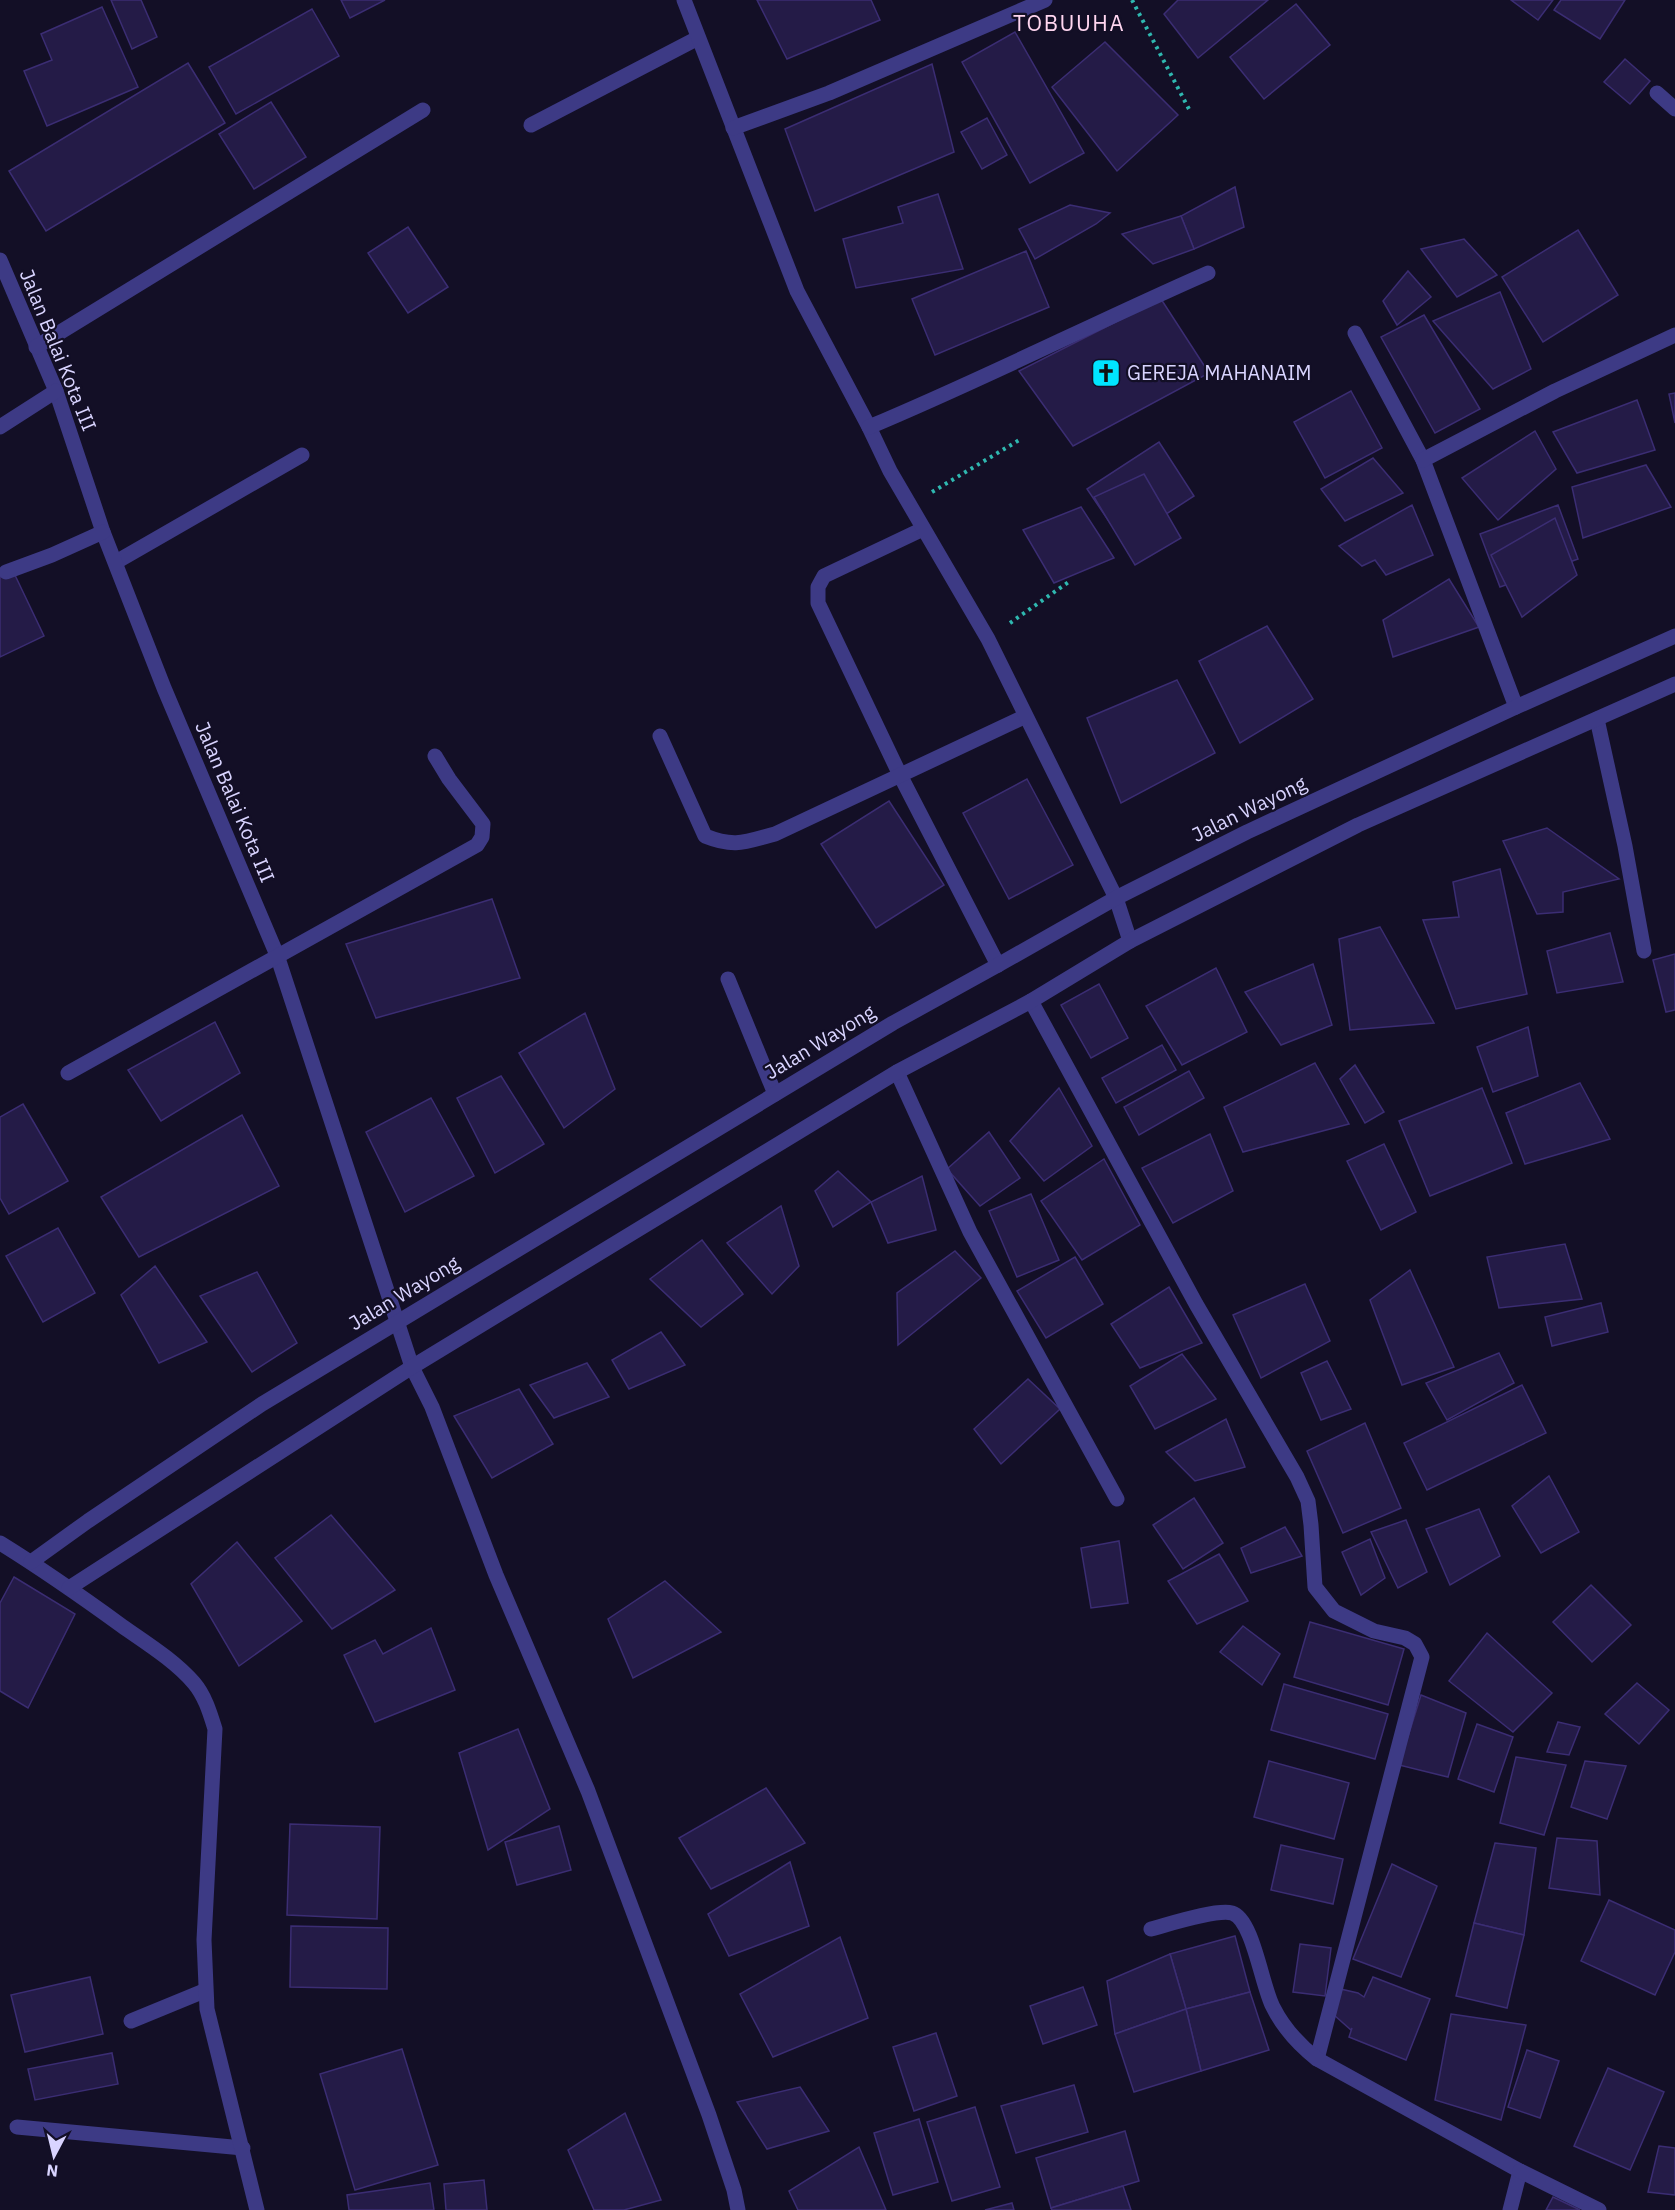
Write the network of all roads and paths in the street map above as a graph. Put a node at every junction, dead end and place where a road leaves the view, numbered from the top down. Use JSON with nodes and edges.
{"nodes":[{"id":1,"x":684,"y":0,"type":"edge"},
{"id":2,"x":1045,"y":0,"type":"edge"},
{"id":3,"x":1132,"y":0,"type":"edge"},
{"id":4,"x":698,"y":38,"type":"junction"},
{"id":5,"x":1657,"y":93,"type":"dead end"},
{"id":6,"x":1675,"y":109,"type":"edge"},
{"id":7,"x":423,"y":110,"type":"dead end"},
{"id":8,"x":1191,"y":113,"type":"dead end"},
{"id":9,"x":531,"y":125,"type":"dead end"},
{"id":10,"x":733,"y":128,"type":"junction"},
{"id":11,"x":0,"y":260,"type":"edge"},
{"id":12,"x":1208,"y":273,"type":"dead end"},
{"id":13,"x":1355,"y":333,"type":"dead end"},
{"id":14,"x":1675,"y":335,"type":"edge"},
{"id":15,"x":36,"y":346,"type":"junction"},
{"id":16,"x":56,"y":391,"type":"junction"},
{"id":17,"x":0,"y":427,"type":"edge"},
{"id":18,"x":869,"y":428,"type":"junction"},
{"id":19,"x":1021,"y":439,"type":"dead end"},
{"id":20,"x":302,"y":455,"type":"dead end"},
{"id":21,"x":1423,"y":460,"type":"junction"},
{"id":22,"x":910,"y":505,"type":"junction"},
{"id":23,"x":923,"y":529,"type":"junction"},
{"id":24,"x":103,"y":532,"type":"junction"},
{"id":25,"x":116,"y":562,"type":"junction"},
{"id":26,"x":6,"y":572,"type":"dead end"},
{"id":27,"x":1070,"y":581,"type":"dead end"},
{"id":28,"x":1675,"y":636,"type":"edge"},
{"id":29,"x":988,"y":639,"type":"junction"},
{"id":30,"x":1675,"y":684,"type":"edge"},
{"id":31,"x":1516,"y":707,"type":"junction"},
{"id":32,"x":1024,"y":717,"type":"junction"},
{"id":33,"x":1597,"y":719,"type":"junction"},
{"id":34,"x":660,"y":736,"type":"dead end"},
{"id":35,"x":435,"y":756,"type":"dead end"},
{"id":36,"x":900,"y":775,"type":"junction"},
{"id":37,"x":1116,"y":898,"type":"junction"},
{"id":38,"x":1130,"y":941,"type":"junction"},
{"id":39,"x":1644,"y":951,"type":"dead end"},
{"id":40,"x":277,"y":955,"type":"junction"},
{"id":41,"x":998,"y":965,"type":"junction"},
{"id":42,"x":728,"y":980,"type":"dead end"},
{"id":43,"x":1031,"y":1001,"type":"junction"},
{"id":44,"x":897,"y":1072,"type":"junction"},
{"id":45,"x":68,"y":1073,"type":"dead end"},
{"id":46,"x":775,"y":1094,"type":"junction"},
{"id":47,"x":396,"y":1321,"type":"junction"},
{"id":48,"x":412,"y":1367,"type":"junction"},
{"id":49,"x":1117,"y":1499,"type":"dead end"},
{"id":50,"x":0,"y":1543,"type":"edge"},
{"id":51,"x":31,"y":1562,"type":"junction"},
{"id":52,"x":69,"y":1588,"type":"junction"},
{"id":53,"x":1151,"y":1929,"type":"dead end"},
{"id":54,"x":204,"y":1991,"type":"junction"},
{"id":55,"x":131,"y":2021,"type":"dead end"},
{"id":56,"x":1317,"y":2059,"type":"junction"},
{"id":57,"x":17,"y":2127,"type":"dead end"},
{"id":58,"x":243,"y":2148,"type":"junction"},
{"id":59,"x":1520,"y":2170,"type":"junction"},
{"id":60,"x":257,"y":2210,"type":"edge"},
{"id":61,"x":738,"y":2210,"type":"edge"},
{"id":62,"x":1510,"y":2210,"type":"edge"},
{"id":63,"x":1599,"y":2210,"type":"edge"}],
"edges":[{"from":1,"to":4,"type":"street"},
{"from":2,"to":10,"type":"street"},
{"from":3,"to":8,"type":"path"},
{"from":4,"to":9,"type":"street"},
{"from":4,"to":10,"type":"street"},
{"from":5,"to":6,"type":"street"},
{"from":7,"to":15,"type":"street"},
{"from":10,"to":18,"type":"street"},
{"from":11,"to":15,"type":"street","name":"Jalan Balai Kota III"},
{"from":12,"to":18,"type":"street"},
{"from":13,"to":21,"type":"street"},
{"from":14,"to":21,"type":"street"},
{"from":15,"to":16,"type":"street","name":"Jalan Balai Kota III"},
{"from":16,"to":17,"type":"street"},
{"from":16,"to":24,"type":"street","name":"Jalan Balai Kota III"},
{"from":18,"to":22,"type":"street"},
{"from":19,"to":22,"type":"path"},
{"from":20,"to":25,"type":"street"},
{"from":21,"to":31,"type":"street"},
{"from":22,"to":23,"type":"street"},
{"from":23,"to":29,"type":"street"},
{"from":23,"to":36,"type":"street"},
{"from":24,"to":25,"type":"street","name":"Jalan Balai Kota III"},
{"from":24,"to":26,"type":"street"},
{"from":25,"to":40,"type":"street","name":"Jalan Balai Kota III"},
{"from":27,"to":29,"type":"path"},
{"from":28,"to":31,"type":"street","name":"Jalan Wayong"},
{"from":29,"to":32,"type":"street"},
{"from":30,"to":33,"type":"street"},
{"from":31,"to":37,"type":"street","name":"Jalan Wayong"},
{"from":32,"to":36,"type":"street"},
{"from":32,"to":37,"type":"street"},
{"from":33,"to":38,"type":"street"},
{"from":33,"to":39,"type":"street"},
{"from":34,"to":36,"type":"street"},
{"from":35,"to":40,"type":"street"},
{"from":36,"to":41,"type":"street"},
{"from":37,"to":38,"type":"street"},
{"from":37,"to":41,"type":"street","name":"Jalan Wayong"},
{"from":38,"to":43,"type":"street"},
{"from":40,"to":45,"type":"street"},
{"from":40,"to":47,"type":"street","name":"Jalan Balai Kota III"},
{"from":41,"to":46,"type":"street","name":"Jalan Wayong"},
{"from":42,"to":46,"type":"street"},
{"from":43,"to":44,"type":"street"},
{"from":43,"to":56,"type":"street"},
{"from":44,"to":48,"type":"street"},
{"from":44,"to":49,"type":"street"},
{"from":46,"to":47,"type":"street","name":"Jalan Wayong"},
{"from":47,"to":48,"type":"street","name":"Jalan Balai Kota III"},
{"from":47,"to":51,"type":"street","name":"Jalan Wayong"},
{"from":48,"to":52,"type":"street"},
{"from":48,"to":61,"type":"street","name":"Jalan Balai Kota III"},
{"from":50,"to":51,"type":"street"},
{"from":51,"to":52,"type":"street"},
{"from":52,"to":54,"type":"street"},
{"from":53,"to":56,"type":"street"},
{"from":54,"to":55,"type":"street"},
{"from":54,"to":58,"type":"street"},
{"from":56,"to":59,"type":"street"},
{"from":57,"to":58,"type":"street"},
{"from":58,"to":60,"type":"street"},
{"from":59,"to":62,"type":"street"},
{"from":59,"to":63,"type":"street"}]}
